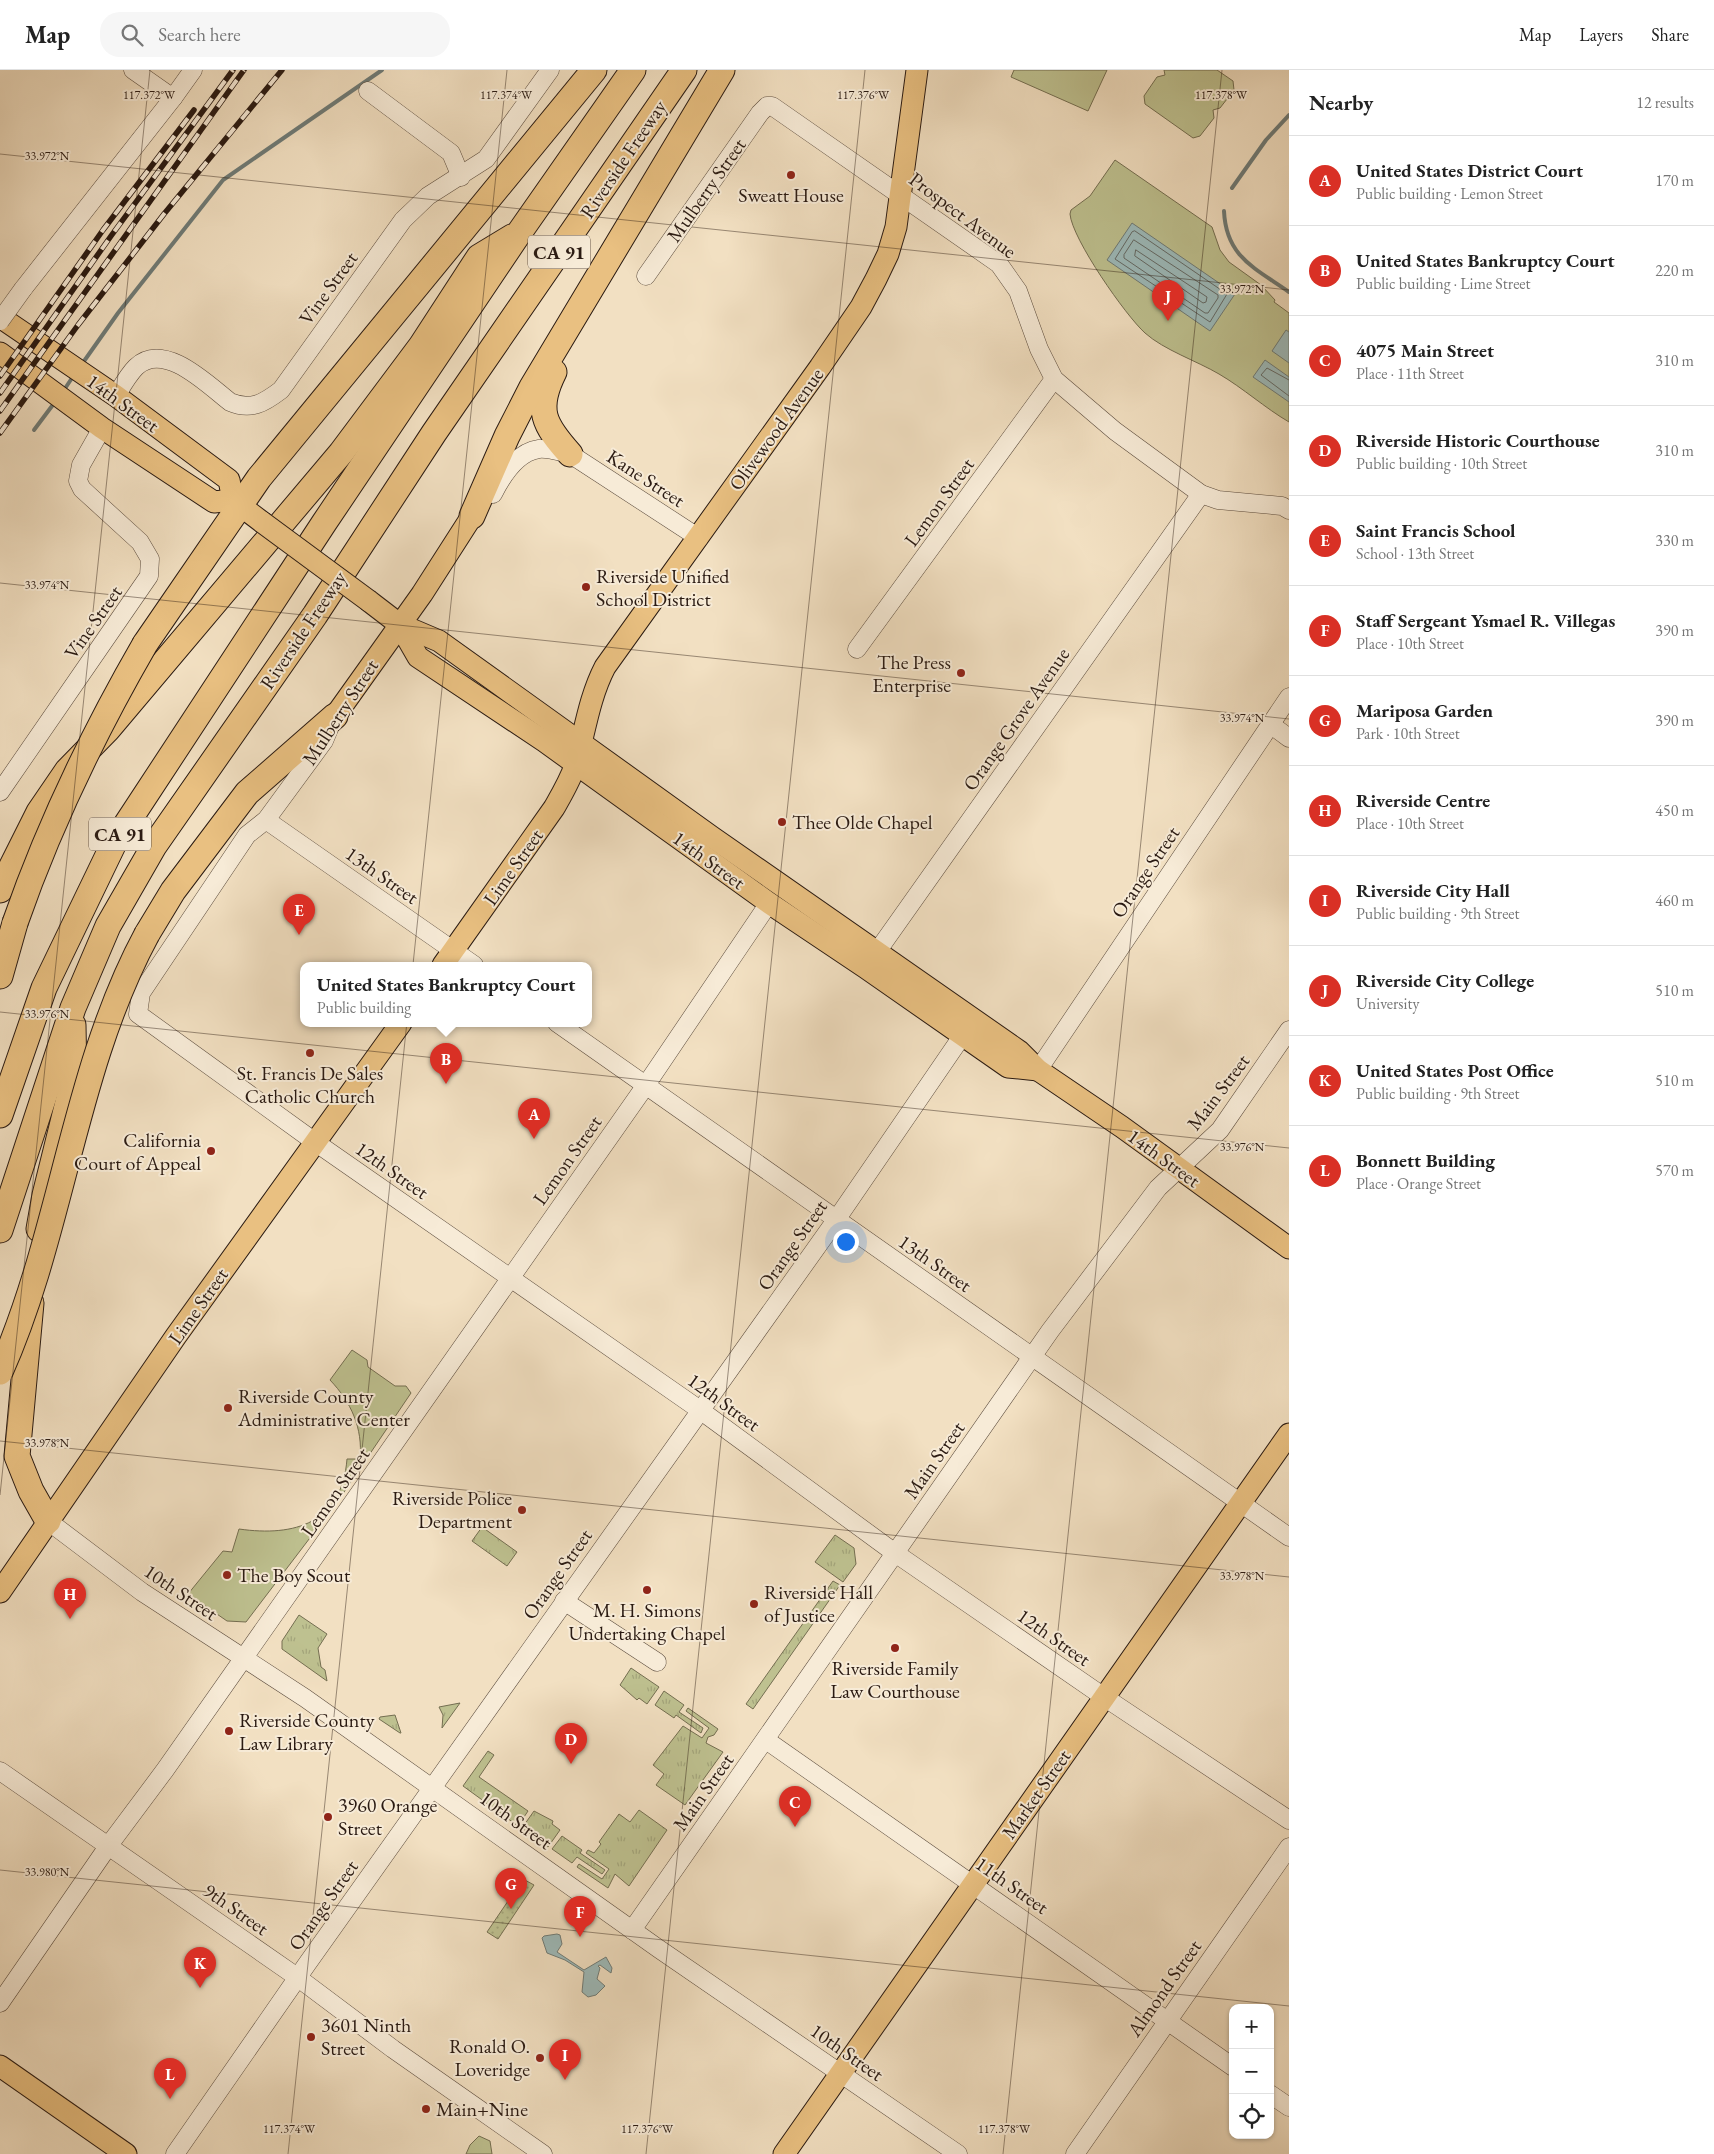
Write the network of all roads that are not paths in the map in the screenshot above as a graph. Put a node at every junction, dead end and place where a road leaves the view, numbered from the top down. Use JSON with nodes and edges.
{"nodes":[{"id":1,"x":133,"y":70,"type":"edge"},
{"id":2,"x":193,"y":70,"type":"edge"},
{"id":3,"x":550,"y":70,"type":"edge"},
{"id":4,"x":594,"y":70,"type":"edge"},
{"id":5,"x":633,"y":70,"type":"edge"},
{"id":6,"x":684,"y":70,"type":"edge"},
{"id":7,"x":722,"y":70,"type":"edge"},
{"id":8,"x":917,"y":70,"type":"edge"},
{"id":9,"x":368,"y":91,"type":"dead end"},
{"id":10,"x":173,"y":98,"type":"junction"},
{"id":11,"x":768,"y":106,"type":"joint"},
{"id":12,"x":461,"y":177,"type":"junction"},
{"id":13,"x":902,"y":196,"type":"junction"},
{"id":14,"x":519,"y":233,"type":"junction"},
{"id":15,"x":646,"y":276,"type":"dead end"},
{"id":16,"x":574,"y":314,"type":"junction"},
{"id":17,"x":0,"y":317,"type":"edge"},
{"id":18,"x":0,"y":321,"type":"edge"},
{"id":19,"x":0,"y":352,"type":"edge"},
{"id":20,"x":1054,"y":379,"type":"junction"},
{"id":21,"x":116,"y":396,"type":"junction"},
{"id":22,"x":102,"y":428,"type":"junction"},
{"id":23,"x":570,"y":454,"type":"junction"},
{"id":24,"x":1201,"y":494,"type":"junction"},
{"id":25,"x":237,"y":502,"type":"junction"},
{"id":26,"x":1289,"y":510,"type":"edge"},
{"id":27,"x":472,"y":516,"type":"junction"},
{"id":28,"x":698,"y":538,"type":"junction"},
{"id":29,"x":399,"y":624,"type":"junction"},
{"id":30,"x":857,"y":649,"type":"dead end"},
{"id":31,"x":1289,"y":697,"type":"edge"},
{"id":32,"x":334,"y":716,"type":"junction"},
{"id":33,"x":1270,"y":724,"type":"junction"},
{"id":34,"x":1289,"y":738,"type":"edge"},
{"id":35,"x":580,"y":742,"type":"junction"},
{"id":36,"x":575,"y":764,"type":"junction"},
{"id":37,"x":0,"y":792,"type":"edge"},
{"id":38,"x":266,"y":820,"type":"junction"},
{"id":39,"x":0,"y":890,"type":"edge"},
{"id":40,"x":769,"y":903,"type":"junction"},
{"id":41,"x":844,"y":930,"type":"junction"},
{"id":42,"x":448,"y":958,"type":"edge"},
{"id":43,"x":871,"y":960,"type":"junction"},
{"id":44,"x":463,"y":962,"type":"edge"},
{"id":45,"x":0,"y":976,"type":"edge"},
{"id":46,"x":73,"y":1008,"type":"junction"},
{"id":47,"x":138,"y":1014,"type":"joint"},
{"id":48,"x":398,"y":1027,"type":"edge"},
{"id":49,"x":563,"y":1027,"type":"edge"},
{"id":50,"x":968,"y":1028,"type":"junction"},
{"id":51,"x":1289,"y":1030,"type":"edge"},
{"id":52,"x":1038,"y":1070,"type":"junction"},
{"id":53,"x":646,"y":1085,"type":"junction"},
{"id":54,"x":0,"y":1115,"type":"edge"},
{"id":55,"x":315,"y":1142,"type":"junction"},
{"id":56,"x":1178,"y":1168,"type":"junction"},
{"id":57,"x":836,"y":1220,"type":"junction"},
{"id":58,"x":0,"y":1230,"type":"edge"},
{"id":59,"x":1289,"y":1248,"type":"edge"},
{"id":60,"x":510,"y":1277,"type":"junction"},
{"id":61,"x":1032,"y":1356,"type":"junction"},
{"id":62,"x":0,"y":1372,"type":"edge"},
{"id":63,"x":700,"y":1410,"type":"junction"},
{"id":64,"x":1289,"y":1434,"type":"edge"},
{"id":65,"x":1240,"y":1504,"type":"junction"},
{"id":66,"x":48,"y":1522,"type":"junction"},
{"id":67,"x":1289,"y":1537,"type":"edge"},
{"id":68,"x":895,"y":1553,"type":"junction"},
{"id":69,"x":0,"y":1592,"type":"edge"},
{"id":70,"x":564,"y":1600,"type":"junction"},
{"id":71,"x":243,"y":1658,"type":"junction"},
{"id":72,"x":657,"y":1662,"type":"dead end"},
{"id":73,"x":1104,"y":1697,"type":"junction"},
{"id":74,"x":766,"y":1740,"type":"junction"},
{"id":75,"x":0,"y":1771,"type":"edge"},
{"id":76,"x":433,"y":1787,"type":"junction"},
{"id":77,"x":1289,"y":1820,"type":"edge"},
{"id":78,"x":109,"y":1845,"type":"junction"},
{"id":79,"x":1289,"y":1847,"type":"edge"},
{"id":80,"x":973,"y":1884,"type":"junction"},
{"id":81,"x":632,"y":1930,"type":"junction"},
{"id":82,"x":297,"y":1978,"type":"junction"},
{"id":83,"x":0,"y":2003,"type":"edge"},
{"id":84,"x":1167,"y":2019,"type":"junction"},
{"id":85,"x":1229,"y":2064,"type":"edge"},
{"id":86,"x":0,"y":2066,"type":"edge"},
{"id":87,"x":840,"y":2074,"type":"junction"},
{"id":88,"x":1274,"y":2097,"type":"edge"},
{"id":89,"x":1289,"y":2107,"type":"edge"},
{"id":90,"x":126,"y":2154,"type":"edge"},
{"id":91,"x":175,"y":2154,"type":"edge"},
{"id":92,"x":543,"y":2154,"type":"edge"},
{"id":93,"x":784,"y":2154,"type":"edge"},
{"id":94,"x":958,"y":2154,"type":"edge"},
{"id":95,"x":1075,"y":2154,"type":"edge"}],
"edges":[{"from":1,"to":10,"type":"street"},
{"from":2,"to":10,"type":"street"},
{"from":3,"to":12,"type":"street","name":"Vine Street"},
{"from":4,"to":25,"type":"highway"},
{"from":5,"to":14,"type":"highway","name":"Riverside Freeway","number":"CA 91"},
{"from":6,"to":46,"type":"highway","name":"Riverside Freeway","number":"CA 91"},
{"from":7,"to":16,"type":"highway"},
{"from":8,"to":13,"type":"main road","name":"Olivewood Avenue"},
{"from":9,"to":12,"type":"street"},
{"from":10,"to":18,"type":"street","bridge":true},
{"from":11,"to":13,"type":"street","name":"Prospect Avenue"},
{"from":11,"to":15,"type":"street","name":"Mulberry Street"},
{"from":12,"to":21,"type":"street","name":"Vine Street"},
{"from":13,"to":20,"type":"street","name":"Prospect Avenue"},
{"from":13,"to":28,"type":"main road","name":"Olivewood Avenue"},
{"from":14,"to":39,"type":"highway"},
{"from":14,"to":54,"type":"highway","name":"Riverside Freeway","number":"CA 91"},
{"from":16,"to":23,"type":"highway"},
{"from":16,"to":27,"type":"highway"},
{"from":17,"to":21,"type":"main road","name":"14th Street"},
{"from":19,"to":22,"type":"main road","name":"14th Street"},
{"from":20,"to":24,"type":"street","name":"Prospect Avenue"},
{"from":20,"to":30,"type":"street","name":"Lemon Street"},
{"from":21,"to":25,"type":"main road","name":"14th Street"},
{"from":22,"to":25,"type":"main road","name":"14th Street"},
{"from":22,"to":37,"type":"street","name":"Vine Street"},
{"from":23,"to":27,"type":"street","name":"Mulberry Street"},
{"from":23,"to":28,"type":"street","name":"Kane Street"},
{"from":24,"to":26,"type":"street","name":"Prospect Avenue"},
{"from":24,"to":43,"type":"street","name":"Orange Grove Avenue"},
{"from":25,"to":29,"type":"main road","name":"14th Street","bridge":true},
{"from":25,"to":45,"type":"highway","bridge":true},
{"from":27,"to":29,"type":"main road","name":"Mulberry Street"},
{"from":28,"to":35,"type":"main road","name":"Olivewood Avenue"},
{"from":29,"to":32,"type":"main road","name":"Mulberry Street"},
{"from":29,"to":35,"type":"main road","name":"14th Street"},
{"from":29,"to":36,"type":"main road","name":"14th Street"},
{"from":31,"to":33,"type":"street","name":"Orange Street"},
{"from":32,"to":38,"type":"street","name":"Mulberry Street"},
{"from":32,"to":62,"type":"highway","bridge":true},
{"from":33,"to":34,"type":"street"},
{"from":33,"to":52,"type":"street","name":"Orange Street"},
{"from":35,"to":36,"type":"main road","name":"Olivewood Avenue"},
{"from":35,"to":41,"type":"main road","name":"14th Street"},
{"from":36,"to":40,"type":"main road","name":"14th Street"},
{"from":36,"to":42,"type":"main road","name":"Lime Street"},
{"from":38,"to":42,"type":"street","name":"13th Street"},
{"from":38,"to":47,"type":"street","name":"Mulberry Street"},
{"from":40,"to":41,"type":"main road"},
{"from":40,"to":43,"type":"main road","name":"14th Street"},
{"from":40,"to":53,"type":"street","name":"Lemon Street"},
{"from":41,"to":43,"type":"main road","name":"14th Street"},
{"from":42,"to":44,"type":"street","name":"13th Street"},
{"from":43,"to":50,"type":"main road","name":"14th Street"},
{"from":46,"to":58,"type":"highway","name":"Riverside Freeway","number":"CA 91"},
{"from":46,"to":66,"type":"highway"},
{"from":47,"to":55,"type":"street","name":"12th Street"},
{"from":48,"to":55,"type":"main road","name":"Lime Street"},
{"from":49,"to":53,"type":"street","name":"13th Street"},
{"from":50,"to":52,"type":"main road","name":"14th Street"},
{"from":50,"to":57,"type":"street","name":"Orange Street"},
{"from":51,"to":56,"type":"street","name":"Main Street"},
{"from":52,"to":56,"type":"main road","name":"14th Street"},
{"from":53,"to":57,"type":"street","name":"13th Street"},
{"from":53,"to":60,"type":"street","name":"Lemon Street"},
{"from":55,"to":60,"type":"street","name":"12th Street"},
{"from":55,"to":66,"type":"main road","name":"Lime Street"},
{"from":56,"to":59,"type":"main road","name":"14th Street"},
{"from":56,"to":61,"type":"street","name":"Main Street"},
{"from":57,"to":61,"type":"street","name":"13th Street"},
{"from":57,"to":63,"type":"street","name":"Orange Street"},
{"from":60,"to":63,"type":"street","name":"12th Street"},
{"from":60,"to":71,"type":"street","name":"Lemon Street"},
{"from":61,"to":65,"type":"street","name":"13th Street"},
{"from":61,"to":68,"type":"street","name":"Main Street"},
{"from":63,"to":68,"type":"street","name":"12th Street"},
{"from":63,"to":70,"type":"street","name":"Orange Street"},
{"from":64,"to":65,"type":"main road","name":"Market Street"},
{"from":65,"to":67,"type":"street","name":"13th Street"},
{"from":65,"to":73,"type":"main road","name":"Market Street"},
{"from":66,"to":69,"type":"main road","name":"Lime Street"},
{"from":66,"to":71,"type":"street","name":"10th Street"},
{"from":68,"to":73,"type":"street","name":"12th Street"},
{"from":68,"to":74,"type":"street","name":"Main Street"},
{"from":70,"to":72,"type":"street"},
{"from":70,"to":76,"type":"street","name":"Orange Street"},
{"from":71,"to":76,"type":"street","name":"10th Street"},
{"from":71,"to":78,"type":"street","name":"Lemon Street"},
{"from":73,"to":77,"type":"street","name":"12th Street"},
{"from":73,"to":80,"type":"main road","name":"Market Street"},
{"from":74,"to":80,"type":"street","name":"11th Street"},
{"from":74,"to":81,"type":"street","name":"Main Street"},
{"from":75,"to":78,"type":"street","name":"9th Street"},
{"from":76,"to":81,"type":"street","name":"10th Street"},
{"from":76,"to":82,"type":"street","name":"Orange Street"},
{"from":78,"to":82,"type":"street","name":"9th Street"},
{"from":78,"to":83,"type":"street","name":"Lemon Street"},
{"from":79,"to":84,"type":"street","name":"Almond Street"},
{"from":80,"to":84,"type":"street","name":"11th Street"},
{"from":80,"to":87,"type":"main road","name":"Market Street"},
{"from":81,"to":87,"type":"street","name":"10th Street"},
{"from":82,"to":91,"type":"street","name":"Orange Street"},
{"from":82,"to":92,"type":"street","name":"9th Street"},
{"from":84,"to":85,"type":"street","name":"11th Street"},
{"from":84,"to":95,"type":"street","name":"Almond Street"},
{"from":86,"to":90,"type":"main road"},
{"from":87,"to":93,"type":"main road","name":"Market Street"},
{"from":87,"to":94,"type":"street","name":"10th Street"},
{"from":88,"to":89,"type":"street"}]}
